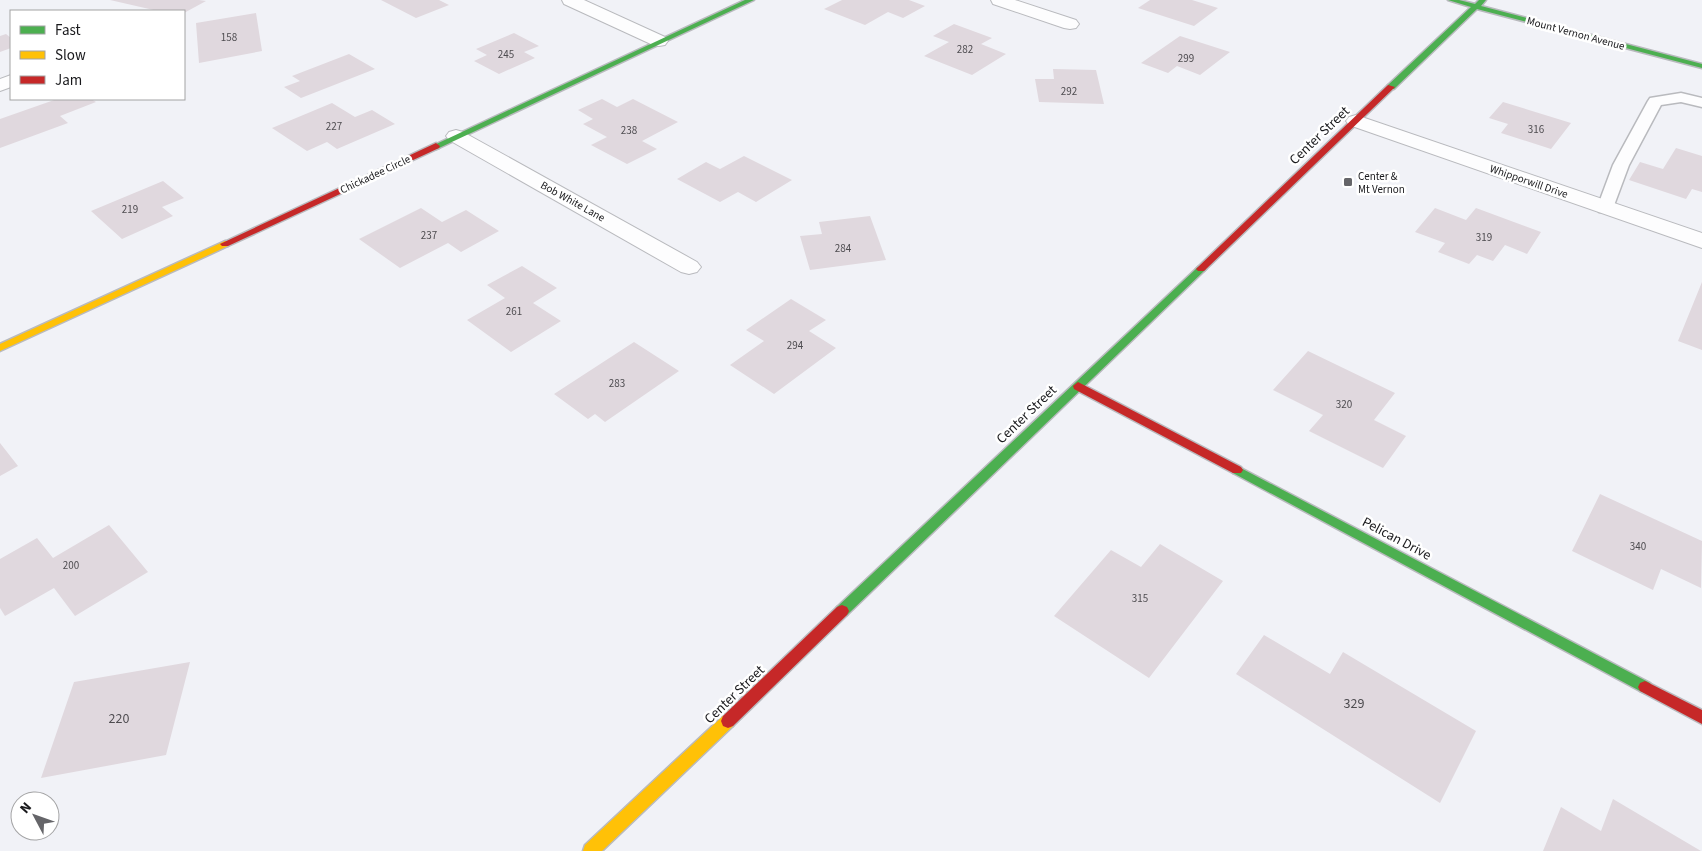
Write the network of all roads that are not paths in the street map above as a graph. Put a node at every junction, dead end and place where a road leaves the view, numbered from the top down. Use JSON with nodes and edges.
{"nodes":[{"id":1,"x":570,"y":0,"type":"edge"},
{"id":2,"x":751,"y":0,"type":"edge"},
{"id":3,"x":999,"y":0,"type":"edge"},
{"id":4,"x":1451,"y":0,"type":"edge"},
{"id":5,"x":1479,"y":4,"type":"edge"},
{"id":6,"x":1070,"y":24,"type":"dead end"},
{"id":7,"x":659,"y":41,"type":"junction"},
{"id":8,"x":1702,"y":66,"type":"edge"},
{"id":9,"x":1702,"y":103,"type":"edge"},
{"id":10,"x":1356,"y":121,"type":"junction"},
{"id":11,"x":456,"y":136,"type":"junction"},
{"id":12,"x":1605,"y":208,"type":"junction"},
{"id":13,"x":1702,"y":241,"type":"edge"},
{"id":14,"x":689,"y":267,"type":"dead end"},
{"id":15,"x":0,"y":348,"type":"edge"},
{"id":16,"x":1078,"y":386,"type":"junction"},
{"id":17,"x":1702,"y":717,"type":"edge"},
{"id":18,"x":591,"y":851,"type":"edge"}],
"edges":[{"from":1,"to":7,"type":"street"},
{"from":2,"to":7,"type":"main road","name":"Chickadee Circle"},
{"from":3,"to":6,"type":"street"},
{"from":4,"to":5,"type":"main road","name":"Mount Vernon Avenue"},
{"from":5,"to":8,"type":"main road","name":"Mount Vernon Avenue"},
{"from":5,"to":10,"type":"main road","name":"Center Street"},
{"from":7,"to":11,"type":"main road","name":"Chickadee Circle"},
{"from":9,"to":12,"type":"lane"},
{"from":10,"to":12,"type":"street","name":"Whipporwill Drive"},
{"from":10,"to":16,"type":"main road","name":"Center Street"},
{"from":11,"to":14,"type":"street","name":"Bob White Lane"},
{"from":11,"to":15,"type":"main road","name":"Chickadee Circle"},
{"from":12,"to":13,"type":"street","name":"Whipporwill Drive"},
{"from":16,"to":17,"type":"main road","name":"Pelican Drive"},
{"from":16,"to":18,"type":"main road","name":"Center Street"}]}
